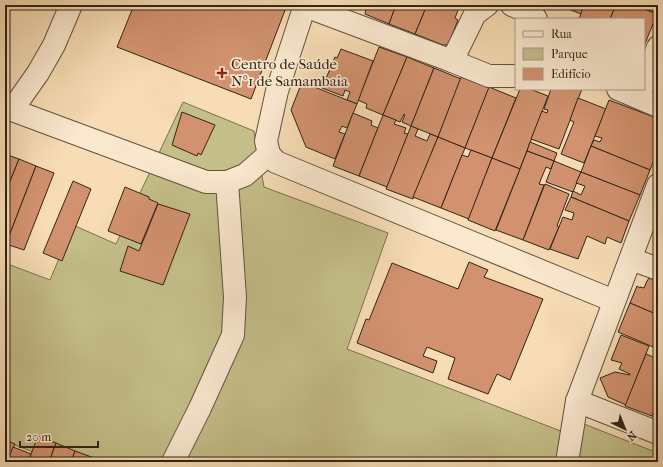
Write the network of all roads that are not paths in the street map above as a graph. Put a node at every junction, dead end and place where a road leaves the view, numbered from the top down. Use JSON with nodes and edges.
{"nodes":[{"id":1,"x":71,"y":5,"type":"edge"},
{"id":2,"x":305,"y":5,"type":"edge"},
{"id":3,"x":487,"y":5,"type":"edge"},
{"id":4,"x":512,"y":5,"type":"edge"},
{"id":5,"x":535,"y":18,"type":"edge"},
{"id":6,"x":658,"y":47,"type":"edge"},
{"id":7,"x":452,"y":61,"type":"junction"},
{"id":8,"x":515,"y":76,"type":"edge"},
{"id":9,"x":624,"y":90,"type":"edge"},
{"id":10,"x":646,"y":94,"type":"edge"},
{"id":11,"x":9,"y":110,"type":"edge"},
{"id":12,"x":269,"y":154,"type":"junction"},
{"id":13,"x":227,"y":182,"type":"junction"},
{"id":14,"x":658,"y":185,"type":"edge"},
{"id":15,"x":631,"y":258,"type":"junction"},
{"id":16,"x":658,"y":269,"type":"edge"},
{"id":17,"x":614,"y":301,"type":"junction"},
{"id":18,"x":577,"y":400,"type":"junction"},
{"id":19,"x":658,"y":433,"type":"edge"},
{"id":20,"x":173,"y":462,"type":"edge"},
{"id":21,"x":567,"y":462,"type":"edge"}],
"edges":[{"from":1,"to":11,"type":"street"},
{"from":2,"to":7,"type":"street"},
{"from":2,"to":12,"type":"street"},
{"from":3,"to":7,"type":"street"},
{"from":4,"to":5,"type":"street"},
{"from":6,"to":10,"type":"street"},
{"from":7,"to":8,"type":"street"},
{"from":9,"to":10,"type":"street"},
{"from":11,"to":13,"type":"street"},
{"from":12,"to":13,"type":"street"},
{"from":12,"to":17,"type":"street"},
{"from":13,"to":20,"type":"street"},
{"from":14,"to":15,"type":"street"},
{"from":15,"to":16,"type":"street"},
{"from":15,"to":17,"type":"street"},
{"from":17,"to":18,"type":"street"},
{"from":18,"to":19,"type":"street"},
{"from":18,"to":21,"type":"street"}]}
